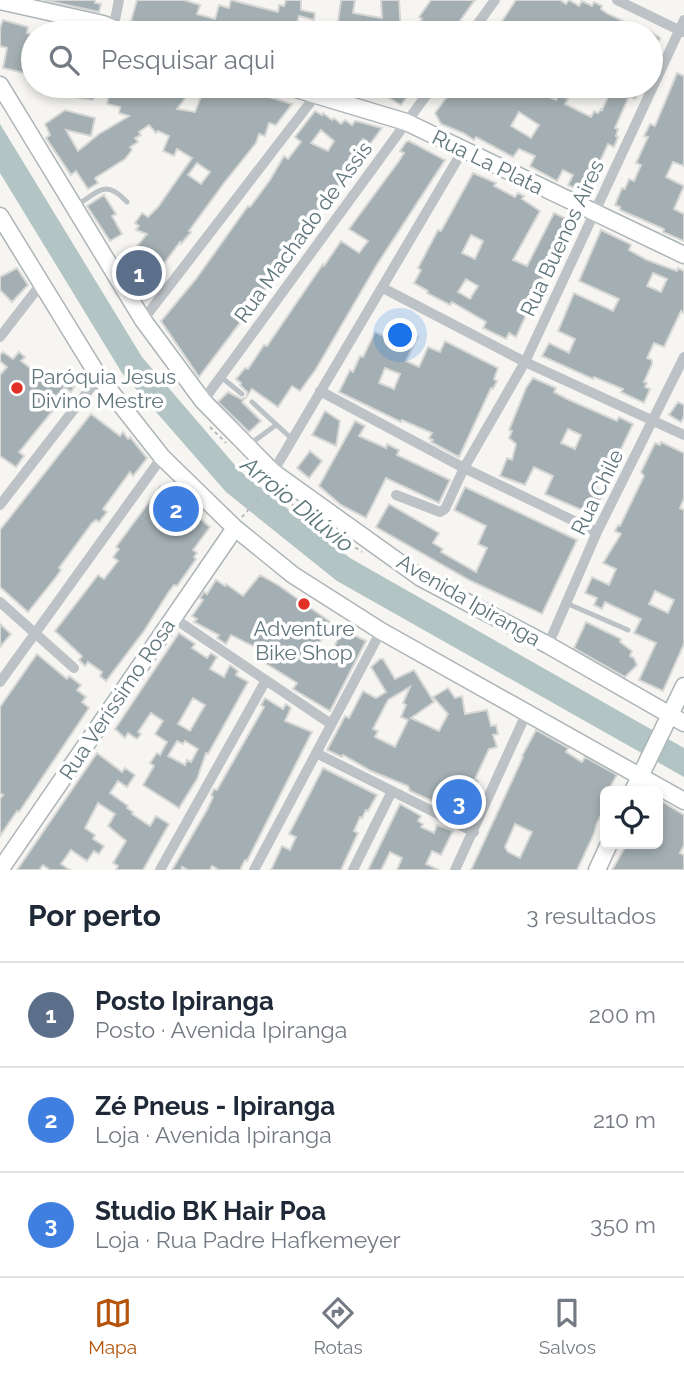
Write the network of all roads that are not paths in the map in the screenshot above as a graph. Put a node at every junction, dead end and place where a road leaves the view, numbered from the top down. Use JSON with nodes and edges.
{"nodes":[{"id":1,"x":119,"y":0,"type":"edge"},
{"id":2,"x":495,"y":0,"type":"edge"},
{"id":3,"x":617,"y":0,"type":"edge"},
{"id":4,"x":0,"y":1,"type":"edge"},
{"id":5,"x":0,"y":11,"type":"edge"},
{"id":6,"x":47,"y":21,"type":"edge"},
{"id":7,"x":90,"y":21,"type":"edge"},
{"id":8,"x":118,"y":21,"type":"edge"},
{"id":9,"x":480,"y":21,"type":"edge"},
{"id":10,"x":682,"y":28,"type":"edge"},
{"id":11,"x":663,"y":69,"type":"edge"},
{"id":12,"x":0,"y":85,"type":"edge"},
{"id":13,"x":314,"y":98,"type":"edge"},
{"id":14,"x":326,"y":98,"type":"edge"},
{"id":15,"x":424,"y":98,"type":"edge"},
{"id":16,"x":650,"y":98,"type":"edge"},
{"id":17,"x":406,"y":122,"type":"junction"},
{"id":18,"x":463,"y":150,"type":"junction"},
{"id":19,"x":127,"y":202,"type":"dead end"},
{"id":20,"x":74,"y":207,"type":"junction"},
{"id":21,"x":596,"y":214,"type":"junction"},
{"id":22,"x":0,"y":216,"type":"edge"},
{"id":23,"x":684,"y":255,"type":"edge"},
{"id":24,"x":41,"y":284,"type":"junction"},
{"id":25,"x":383,"y":288,"type":"junction"},
{"id":26,"x":143,"y":320,"type":"junction"},
{"id":27,"x":0,"y":337,"type":"edge"},
{"id":28,"x":684,"y":357,"type":"edge"},
{"id":29,"x":525,"y":362,"type":"junction"},
{"id":30,"x":99,"y":377,"type":"junction"},
{"id":31,"x":221,"y":377,"type":"junction"},
{"id":32,"x":320,"y":391,"type":"junction"},
{"id":33,"x":242,"y":394,"type":"dead end"},
{"id":34,"x":204,"y":401,"type":"junction"},
{"id":35,"x":252,"y":402,"type":"dead end"},
{"id":36,"x":653,"y":423,"type":"junction"},
{"id":37,"x":276,"y":425,"type":"junction"},
{"id":38,"x":684,"y":435,"type":"edge"},
{"id":39,"x":292,"y":439,"type":"junction"},
{"id":40,"x":240,"y":447,"type":"junction"},
{"id":41,"x":162,"y":457,"type":"junction"},
{"id":42,"x":464,"y":468,"type":"junction"},
{"id":43,"x":272,"y":478,"type":"junction"},
{"id":44,"x":396,"y":495,"type":"dead end"},
{"id":45,"x":0,"y":505,"type":"edge"},
{"id":46,"x":239,"y":522,"type":"junction"},
{"id":47,"x":597,"y":532,"type":"junction"},
{"id":48,"x":0,"y":602,"type":"edge"},
{"id":49,"x":566,"y":603,"type":"junction"},
{"id":50,"x":172,"y":617,"type":"junction"},
{"id":51,"x":628,"y":630,"type":"dead end"},
{"id":52,"x":381,"y":631,"type":"junction"},
{"id":53,"x":35,"y":634,"type":"junction"},
{"id":54,"x":548,"y":645,"type":"junction"},
{"id":55,"x":74,"y":668,"type":"dead end"},
{"id":56,"x":266,"y":680,"type":"junction"},
{"id":57,"x":0,"y":682,"type":"edge"},
{"id":58,"x":684,"y":686,"type":"edge"},
{"id":59,"x":527,"y":712,"type":"junction"},
{"id":60,"x":673,"y":722,"type":"edge"},
{"id":61,"x":331,"y":724,"type":"junction"},
{"id":62,"x":316,"y":753,"type":"junction"},
{"id":63,"x":640,"y":778,"type":"edge"},
{"id":64,"x":392,"y":791,"type":"junction"},
{"id":65,"x":684,"y":801,"type":"edge"},
{"id":66,"x":474,"y":832,"type":"junction"},
{"id":67,"x":607,"y":849,"type":"edge"},
{"id":68,"x":0,"y":870,"type":"edge"},
{"id":69,"x":160,"y":870,"type":"edge"},
{"id":70,"x":254,"y":870,"type":"edge"},
{"id":71,"x":353,"y":870,"type":"edge"},
{"id":72,"x":455,"y":870,"type":"edge"},
{"id":73,"x":597,"y":870,"type":"edge"}],
"edges":[{"from":1,"to":8,"type":"street"},
{"from":2,"to":9,"type":"street"},
{"from":3,"to":10,"type":"street"},
{"from":4,"to":7,"type":"main road"},
{"from":5,"to":6,"type":"main road"},
{"from":10,"to":11,"type":"street","name":"Rua Buenos Aires"},
{"from":12,"to":20,"type":"main road","name":"Avenida Ipiranga"},
{"from":13,"to":26,"type":"street"},
{"from":14,"to":17,"type":"main road","name":"Rua La Plata"},
{"from":15,"to":17,"type":"street","name":"Rua Machado de Assis"},
{"from":16,"to":21,"type":"street","name":"Rua Buenos Aires"},
{"from":17,"to":18,"type":"main road","name":"Rua La Plata"},
{"from":17,"to":31,"type":"street","name":"Rua Machado de Assis"},
{"from":18,"to":21,"type":"main road","name":"Rua La Plata"},
{"from":18,"to":25,"type":"street"},
{"from":19,"to":20,"type":"lane"},
{"from":20,"to":26,"type":"main road","name":"Avenida Ipiranga"},
{"from":21,"to":23,"type":"main road","name":"Rua La Plata"},
{"from":21,"to":29,"type":"street","name":"Rua Buenos Aires"},
{"from":22,"to":24,"type":"main road"},
{"from":24,"to":27,"type":"street"},
{"from":24,"to":30,"type":"main road"},
{"from":25,"to":29,"type":"street"},
{"from":25,"to":32,"type":"street"},
{"from":26,"to":34,"type":"main road","name":"Avenida Ipiranga"},
{"from":28,"to":36,"type":"street","name":"Rua Chile"},
{"from":29,"to":36,"type":"street"},
{"from":29,"to":42,"type":"street","name":"Rua Buenos Aires"},
{"from":30,"to":41,"type":"main road"},
{"from":30,"to":45,"type":"street"},
{"from":31,"to":33,"type":"lane"},
{"from":31,"to":34,"type":"street","name":"Rua Machado de Assis"},
{"from":32,"to":39,"type":"street"},
{"from":32,"to":42,"type":"street"},
{"from":34,"to":40,"type":"main road","name":"Avenida Ipiranga"},
{"from":35,"to":37,"type":"lane"},
{"from":36,"to":38,"type":"street"},
{"from":36,"to":47,"type":"street","name":"Rua Chile"},
{"from":37,"to":39,"type":"lane"},
{"from":37,"to":40,"type":"lane"},
{"from":39,"to":43,"type":"street"},
{"from":40,"to":43,"type":"main road","name":"Avenida Ipiranga"},
{"from":41,"to":46,"type":"main road"},
{"from":41,"to":53,"type":"street"},
{"from":42,"to":44,"type":"street","name":"Rua Buenos Aires"},
{"from":42,"to":47,"type":"street"},
{"from":43,"to":54,"type":"main road","name":"Avenida Ipiranga"},
{"from":46,"to":50,"type":"main road","name":"Rua Veríssimo Rosa"},
{"from":46,"to":52,"type":"main road"},
{"from":47,"to":49,"type":"street","name":"Rua Chile"},
{"from":48,"to":53,"type":"street"},
{"from":49,"to":51,"type":"lane"},
{"from":49,"to":54,"type":"street","name":"Rua Chile"},
{"from":50,"to":56,"type":"street"},
{"from":50,"to":68,"type":"main road","name":"Rua Veríssimo Rosa"},
{"from":52,"to":59,"type":"main road"},
{"from":52,"to":61,"type":"street"},
{"from":53,"to":55,"type":"street"},
{"from":53,"to":57,"type":"street"},
{"from":54,"to":60,"type":"main road","name":"Avenida Ipiranga"},
{"from":56,"to":61,"type":"street"},
{"from":56,"to":69,"type":"street"},
{"from":58,"to":60,"type":"main road"},
{"from":59,"to":63,"type":"main road"},
{"from":59,"to":66,"type":"street"},
{"from":60,"to":63,"type":"main road"},
{"from":61,"to":62,"type":"street"},
{"from":62,"to":64,"type":"street"},
{"from":62,"to":70,"type":"street"},
{"from":63,"to":65,"type":"main road"},
{"from":64,"to":66,"type":"street"},
{"from":64,"to":71,"type":"street"},
{"from":66,"to":72,"type":"street"},
{"from":67,"to":73,"type":"main road"}]}
